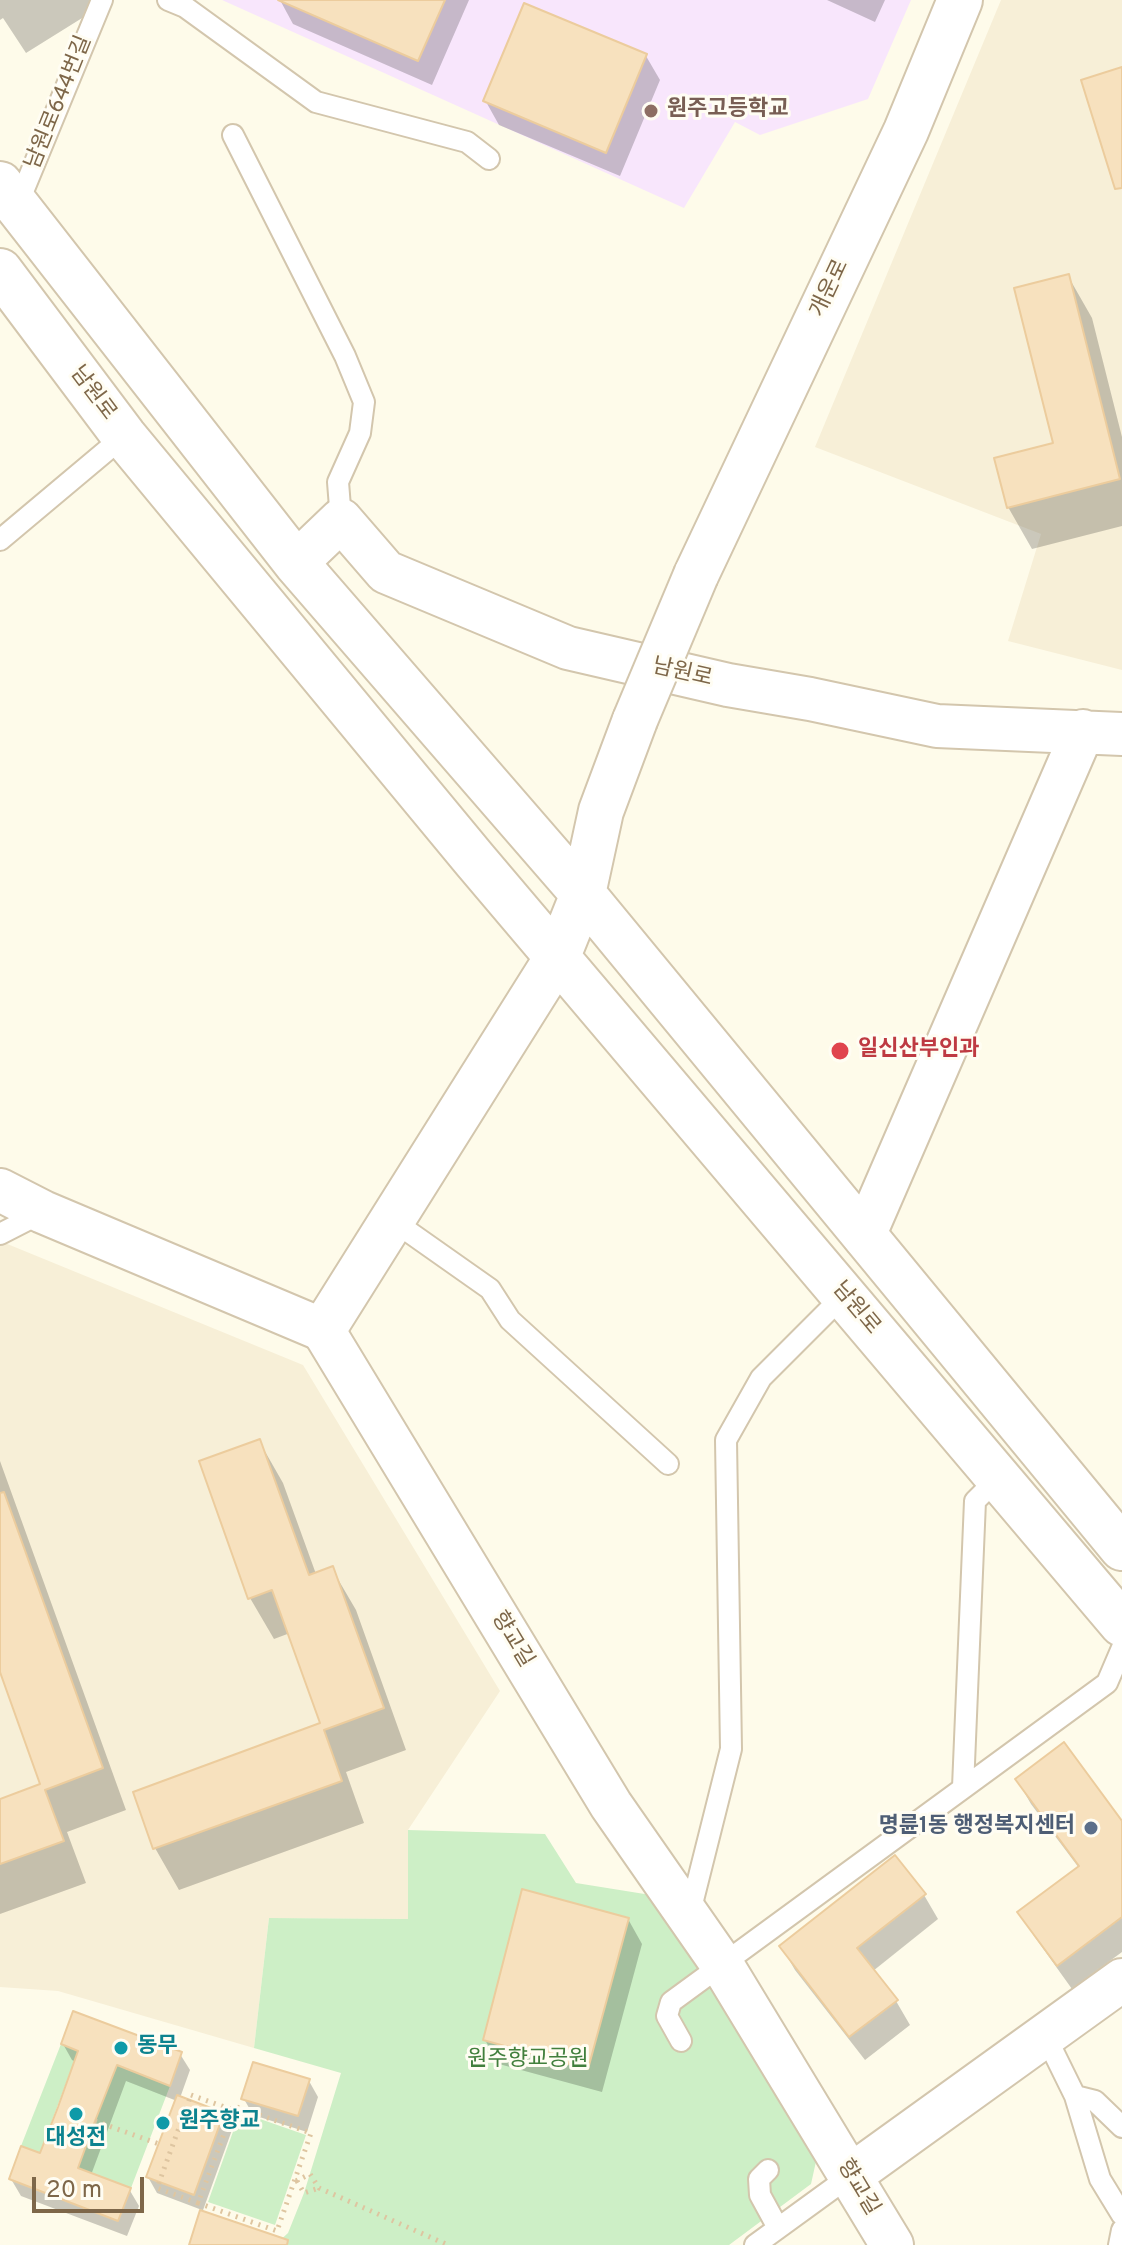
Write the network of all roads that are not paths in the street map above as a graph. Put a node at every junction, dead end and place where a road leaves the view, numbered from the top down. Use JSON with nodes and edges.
{"nodes":[{"id":1,"x":102,"y":0,"type":"edge"},
{"id":2,"x":168,"y":0,"type":"edge"},
{"id":3,"x":960,"y":0,"type":"edge"},
{"id":4,"x":233,"y":135,"type":"dead end"},
{"id":5,"x":489,"y":159,"type":"dead end"},
{"id":6,"x":9,"y":195,"type":"edge"},
{"id":7,"x":0,"y":271,"type":"edge"},
{"id":8,"x":124,"y":436,"type":"junction"},
{"id":9,"x":341,"y":520,"type":"junction"},
{"id":10,"x":0,"y":540,"type":"edge"},
{"id":11,"x":296,"y":563,"type":"junction"},
{"id":12,"x":1103,"y":733,"type":"edge"},
{"id":13,"x":583,"y":894,"type":"junction"},
{"id":14,"x":558,"y":956,"type":"junction"},
{"id":15,"x":0,"y":1190,"type":"edge"},
{"id":16,"x":43,"y":1212,"type":"junction"},
{"id":17,"x":392,"y":1220,"type":"junction"},
{"id":18,"x":0,"y":1234,"type":"edge"},
{"id":19,"x":864,"y":1236,"type":"junction"},
{"id":20,"x":844,"y":1295,"type":"junction"},
{"id":21,"x":323,"y":1330,"type":"junction"},
{"id":22,"x":668,"y":1464,"type":"dead end"},
{"id":23,"x":998,"y":1478,"type":"junction"},
{"id":24,"x":1122,"y":1548,"type":"edge"},
{"id":25,"x":1122,"y":1624,"type":"edge"},
{"id":26,"x":1122,"y":1648,"type":"edge"},
{"id":27,"x":963,"y":1787,"type":"junction"},
{"id":28,"x":689,"y":1916,"type":"junction"},
{"id":29,"x":721,"y":1963,"type":"junction"},
{"id":30,"x":1122,"y":1980,"type":"edge"},
{"id":31,"x":1045,"y":2035,"type":"junction"},
{"id":32,"x":681,"y":2041,"type":"dead end"},
{"id":33,"x":1075,"y":2096,"type":"junction"},
{"id":34,"x":1122,"y":2127,"type":"edge"},
{"id":35,"x":768,"y":2170,"type":"dead end"},
{"id":36,"x":850,"y":2176,"type":"junction"},
{"id":37,"x":1122,"y":2215,"type":"edge"},
{"id":38,"x":778,"y":2228,"type":"junction"},
{"id":39,"x":1122,"y":2230,"type":"edge"},
{"id":40,"x":755,"y":2245,"type":"edge"},
{"id":41,"x":892,"y":2245,"type":"edge"},
{"id":42,"x":1119,"y":2245,"type":"edge"}],
"edges":[{"from":1,"to":6,"type":"lane","name":"남원로644번길"},
{"from":2,"to":5,"type":"lane"},
{"from":3,"to":13,"type":"street","name":"개운로","bridge":true},
{"from":4,"to":9,"type":"lane"},
{"from":6,"to":11,"type":"street"},
{"from":7,"to":8,"type":"street","name":"남원로"},
{"from":8,"to":10,"type":"lane"},
{"from":8,"to":14,"type":"street","name":"남원로"},
{"from":9,"to":11,"type":"street"},
{"from":9,"to":12,"type":"street","name":"남원로"},
{"from":11,"to":13,"type":"street"},
{"from":12,"to":19,"type":"street"},
{"from":13,"to":14,"type":"street"},
{"from":13,"to":19,"type":"street"},
{"from":14,"to":17,"type":"street"},
{"from":14,"to":20,"type":"street","name":"남원로"},
{"from":15,"to":16,"type":"street"},
{"from":16,"to":18,"type":"lane"},
{"from":16,"to":21,"type":"street"},
{"from":17,"to":21,"type":"street"},
{"from":17,"to":22,"type":"lane"},
{"from":19,"to":24,"type":"street"},
{"from":20,"to":23,"type":"street","name":"남원로"},
{"from":20,"to":28,"type":"lane"},
{"from":21,"to":28,"type":"street","name":"향교길"},
{"from":23,"to":25,"type":"street","name":"남원로"},
{"from":23,"to":27,"type":"lane"},
{"from":26,"to":27,"type":"lane"},
{"from":27,"to":29,"type":"lane"},
{"from":28,"to":29,"type":"street","name":"향교길"},
{"from":29,"to":32,"type":"lane"},
{"from":29,"to":36,"type":"street","name":"향교길"},
{"from":30,"to":31,"type":"street"},
{"from":31,"to":33,"type":"lane"},
{"from":31,"to":36,"type":"street"},
{"from":33,"to":34,"type":"lane"},
{"from":33,"to":37,"type":"lane"},
{"from":35,"to":38,"type":"lane"},
{"from":36,"to":38,"type":"lane"},
{"from":36,"to":41,"type":"street","name":"향교길"},
{"from":38,"to":40,"type":"lane"},
{"from":39,"to":42,"type":"lane"}]}
